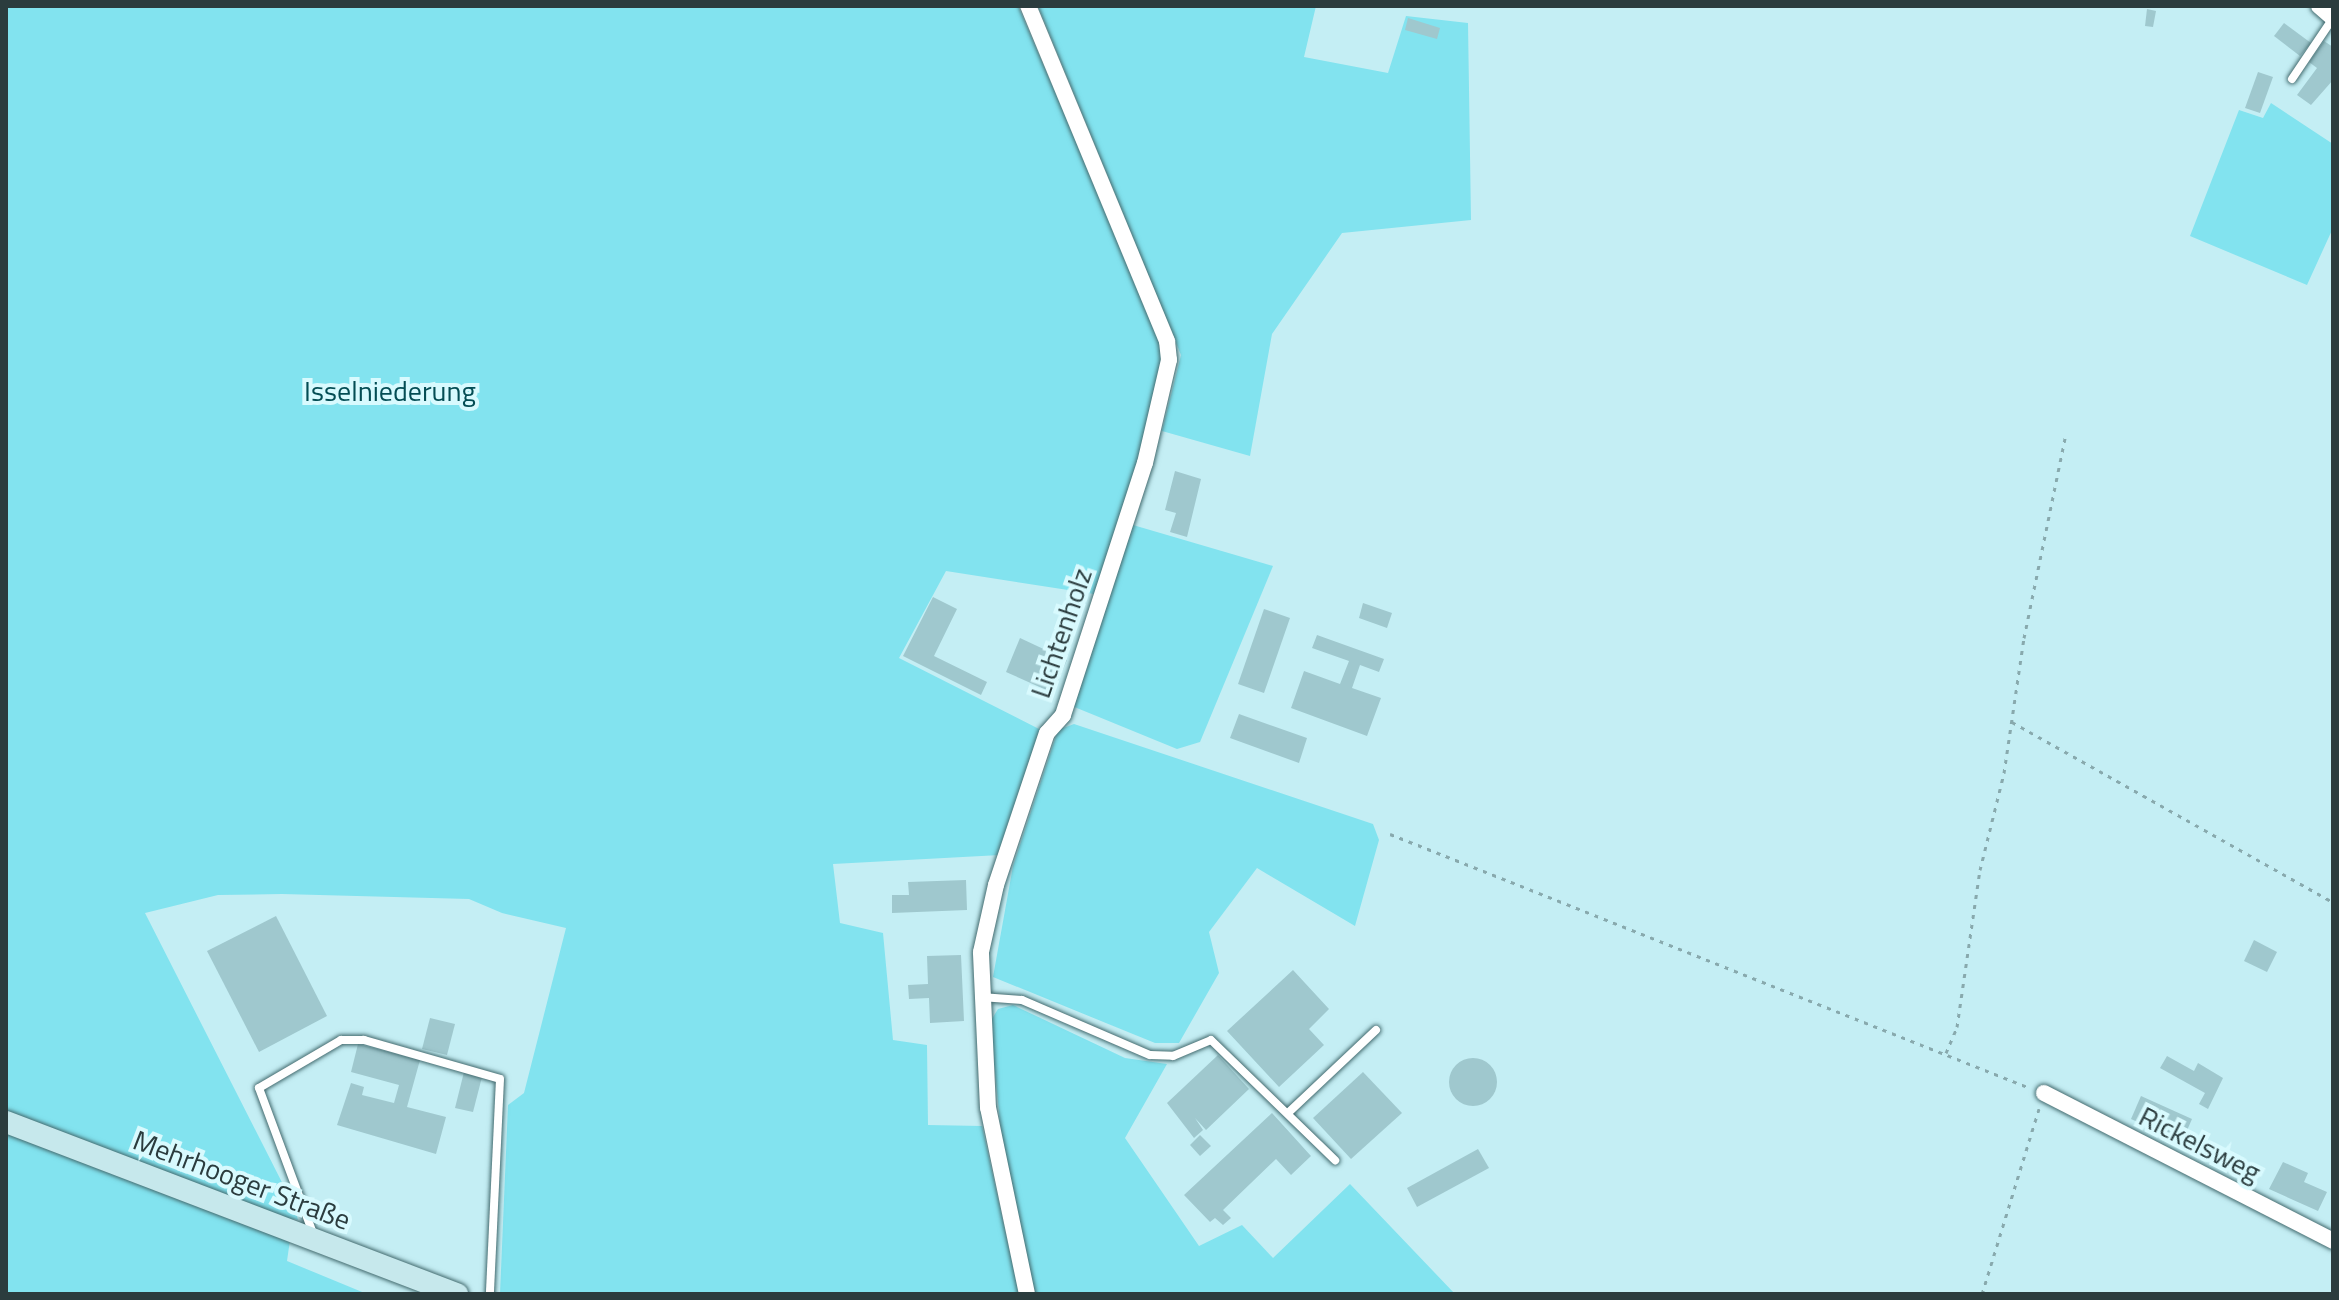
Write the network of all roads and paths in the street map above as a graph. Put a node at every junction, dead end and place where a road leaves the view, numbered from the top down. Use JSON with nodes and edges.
{"nodes":[{"id":1,"x":1028,"y":6,"type":"edge"},
{"id":2,"x":2319,"y":6,"type":"edge"},
{"id":3,"x":2333,"y":18,"type":"edge"},
{"id":4,"x":2292,"y":79,"type":"dead end"},
{"id":5,"x":2066,"y":434,"type":"dead end"},
{"id":6,"x":2012,"y":722,"type":"junction"},
{"id":7,"x":1390,"y":834,"type":"dead end"},
{"id":8,"x":2333,"y":902,"type":"edge"},
{"id":9,"x":981,"y":997,"type":"junction"},
{"id":10,"x":1376,"y":1030,"type":"dead end"},
{"id":11,"x":1946,"y":1053,"type":"junction"},
{"id":12,"x":2044,"y":1093,"type":"junction"},
{"id":13,"x":1288,"y":1113,"type":"junction"},
{"id":14,"x":6,"y":1122,"type":"edge"},
{"id":15,"x":1335,"y":1160,"type":"dead end"},
{"id":16,"x":316,"y":1240,"type":"junction"},
{"id":17,"x":2333,"y":1241,"type":"edge"},
{"id":18,"x":457,"y":1294,"type":"edge"},
{"id":19,"x":490,"y":1294,"type":"edge"},
{"id":20,"x":1027,"y":1294,"type":"edge"},
{"id":21,"x":1982,"y":1294,"type":"edge"}],
"edges":[{"from":1,"to":9,"type":"street","name":"Lichtenholz"},
{"from":2,"to":3,"type":"street"},
{"from":3,"to":4,"type":"lane"},
{"from":5,"to":6,"type":"path"},
{"from":6,"to":8,"type":"path"},
{"from":6,"to":11,"type":"path"},
{"from":7,"to":11,"type":"path"},
{"from":9,"to":13,"type":"lane"},
{"from":9,"to":20,"type":"street","name":"Lichtenholz"},
{"from":10,"to":13,"type":"lane"},
{"from":11,"to":12,"type":"path"},
{"from":12,"to":17,"type":"street","name":"Rickelsweg"},
{"from":12,"to":21,"type":"path"},
{"from":13,"to":15,"type":"lane"},
{"from":14,"to":16,"type":"main road","name":"Mehrhooger Straße"},
{"from":16,"to":18,"type":"main road","name":"Mehrhooger Straße"},
{"from":16,"to":19,"type":"lane"}]}
